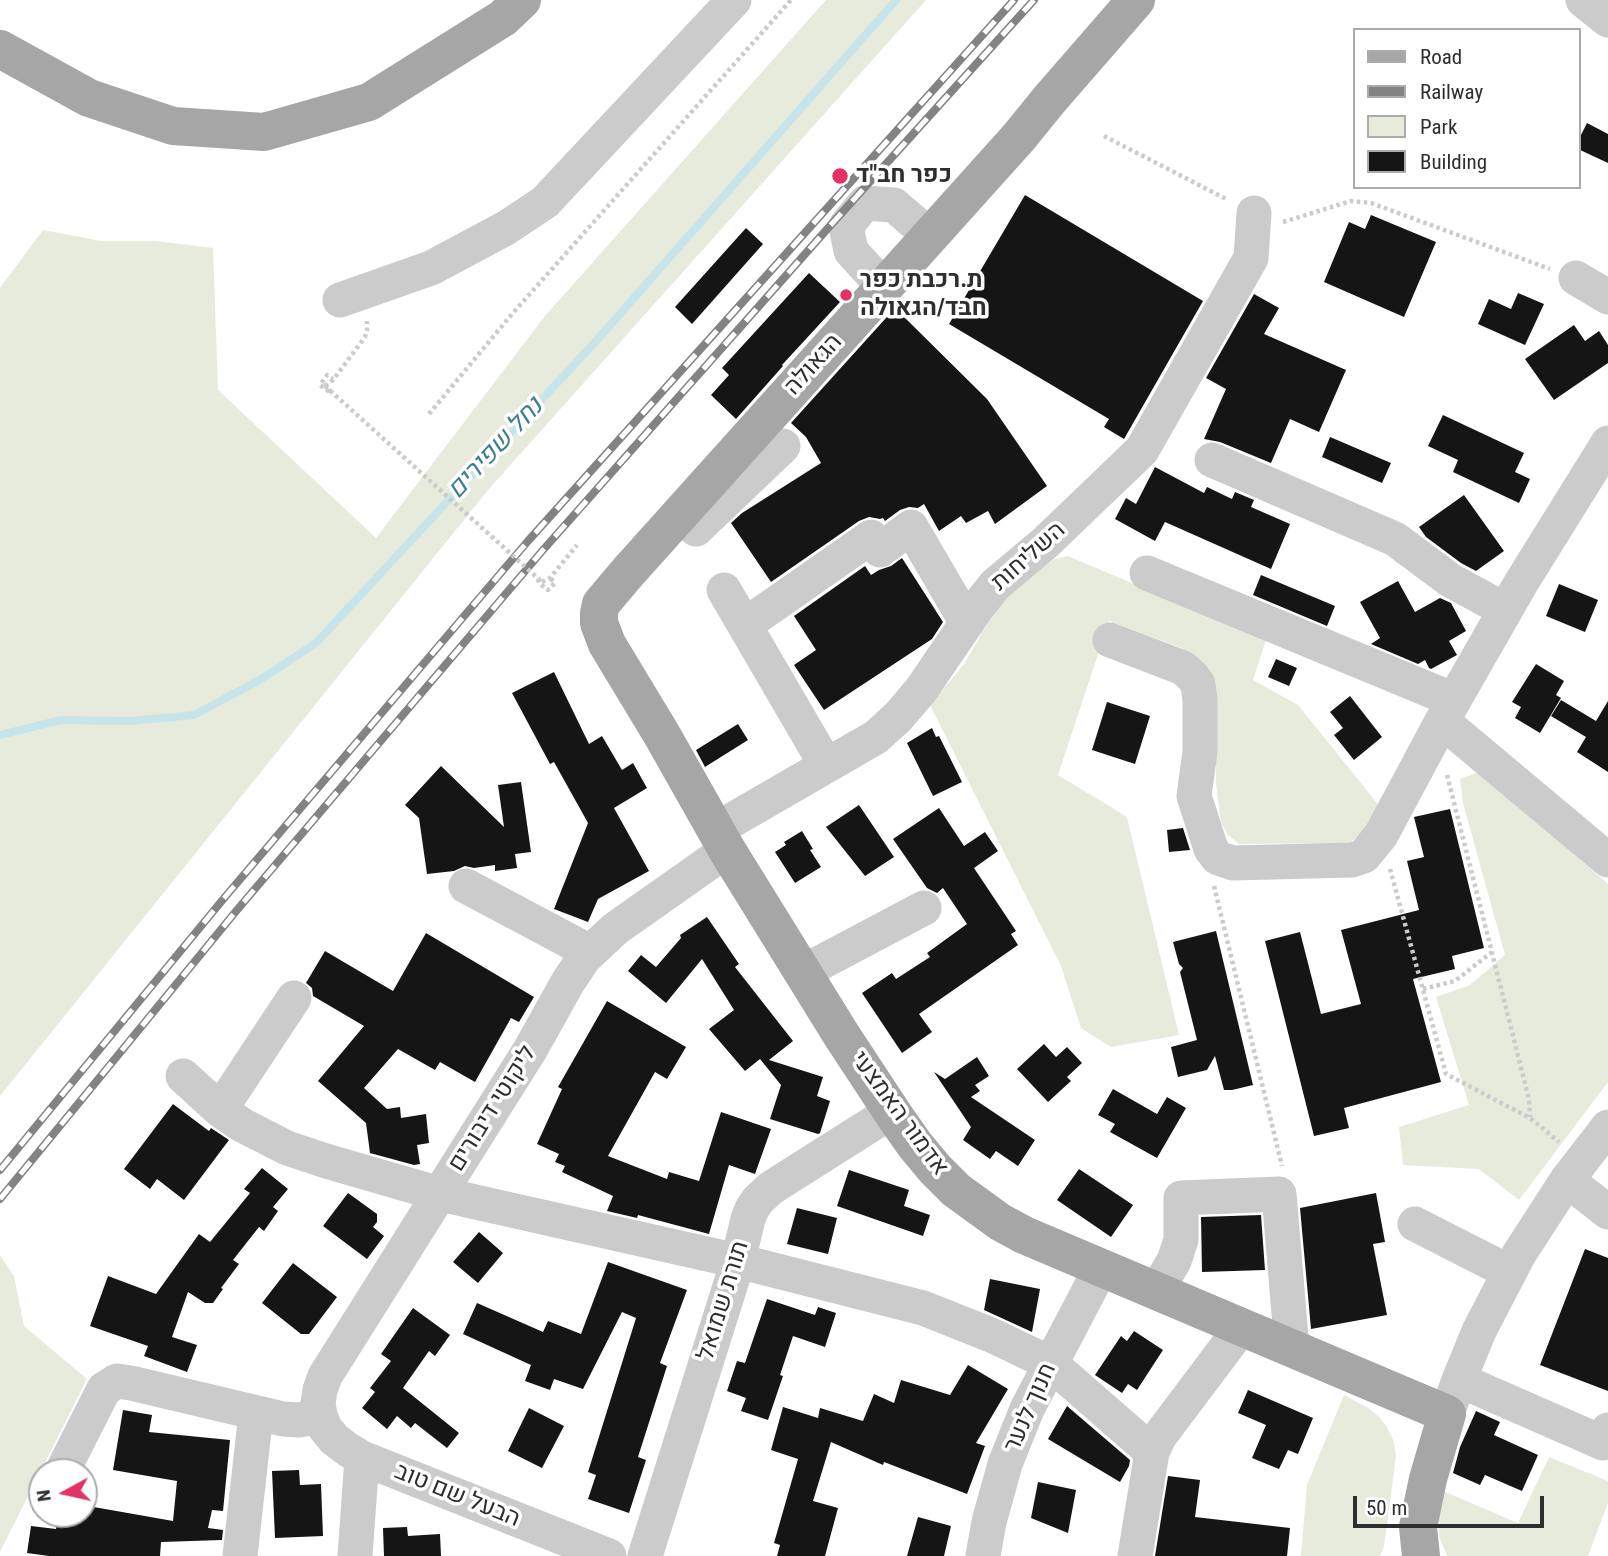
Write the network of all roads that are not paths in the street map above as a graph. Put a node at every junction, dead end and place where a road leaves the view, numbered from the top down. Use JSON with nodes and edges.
{"nodes":[{"id":1,"x":522,"y":0,"type":"edge"},
{"id":2,"x":734,"y":0,"type":"edge"},
{"id":3,"x":1136,"y":0,"type":"edge"},
{"id":4,"x":1583,"y":0,"type":"edge"},
{"id":5,"x":1608,"y":20,"type":"edge"},
{"id":6,"x":0,"y":49,"type":"edge"},
{"id":7,"x":1254,"y":214,"type":"road end"},
{"id":8,"x":930,"y":236,"type":"junction"},
{"id":9,"x":1576,"y":278,"type":"road end"},
{"id":10,"x":884,"y":287,"type":"junction"},
{"id":11,"x":1608,"y":297,"type":"edge"},
{"id":12,"x":340,"y":300,"type":"road end"},
{"id":13,"x":1608,"y":443,"type":"edge"},
{"id":14,"x":783,"y":446,"type":"dead end"},
{"id":15,"x":1212,"y":460,"type":"dead end"},
{"id":16,"x":678,"y":516,"type":"junction"},
{"id":17,"x":1147,"y":573,"type":"dead end"},
{"id":18,"x":724,"y":590,"type":"dead end"},
{"id":19,"x":601,"y":604,"type":"joint"},
{"id":20,"x":1505,"y":610,"type":"junction"},
{"id":21,"x":967,"y":623,"type":"junction"},
{"id":22,"x":745,"y":625,"type":"junction"},
{"id":23,"x":1110,"y":640,"type":"dead end"},
{"id":24,"x":1441,"y":723,"type":"junction"},
{"id":25,"x":826,"y":765,"type":"junction"},
{"id":26,"x":722,"y":839,"type":"junction"},
{"id":27,"x":1608,"y":860,"type":"edge"},
{"id":28,"x":466,"y":886,"type":"dead end"},
{"id":29,"x":924,"y":908,"type":"dead end"},
{"id":30,"x":590,"y":952,"type":"junction"},
{"id":31,"x":803,"y":972,"type":"junction"},
{"id":32,"x":294,"y":998,"type":"dead end"},
{"id":33,"x":183,"y":1076,"type":"dead end"},
{"id":34,"x":220,"y":1110,"type":"junction"},
{"id":35,"x":891,"y":1112,"type":"junction"},
{"id":36,"x":1608,"y":1127,"type":"edge"},
{"id":37,"x":1574,"y":1170,"type":"junction"},
{"id":38,"x":440,"y":1194,"type":"junction"},
{"id":39,"x":1608,"y":1212,"type":"edge"},
{"id":40,"x":1415,"y":1224,"type":"dead end"},
{"id":41,"x":738,"y":1261,"type":"junction"},
{"id":42,"x":1101,"y":1268,"type":"junction"},
{"id":43,"x":1509,"y":1272,"type":"junction"},
{"id":44,"x":1156,"y":1291,"type":"junction"},
{"id":45,"x":1241,"y":1328,"type":"junction"},
{"id":46,"x":1292,"y":1349,"type":"junction"},
{"id":47,"x":1050,"y":1363,"type":"junction"},
{"id":48,"x":1453,"y":1397,"type":"junction"},
{"id":49,"x":256,"y":1413,"type":"junction"},
{"id":50,"x":320,"y":1416,"type":"junction"},
{"id":51,"x":1608,"y":1430,"type":"edge"},
{"id":52,"x":1152,"y":1452,"type":"junction"},
{"id":53,"x":69,"y":1458,"type":"edge"},
{"id":54,"x":362,"y":1458,"type":"junction"},
{"id":55,"x":1415,"y":1546,"type":"edge"},
{"id":56,"x":240,"y":1556,"type":"edge"},
{"id":57,"x":355,"y":1556,"type":"edge"},
{"id":58,"x":609,"y":1556,"type":"edge"},
{"id":59,"x":645,"y":1556,"type":"edge"},
{"id":60,"x":983,"y":1556,"type":"edge"},
{"id":61,"x":1135,"y":1556,"type":"edge"}],
"edges":[{"from":1,"to":6,"type":"main road"},
{"from":2,"to":12,"type":"street"},
{"from":3,"to":8,"type":"main road","name":"הגאולה"},
{"from":4,"to":5,"type":"street"},
{"from":7,"to":21,"type":"street","name":"השליחות"},
{"from":8,"to":10,"type":"main road","name":"הגאולה"},
{"from":8,"to":10,"type":"street"},
{"from":9,"to":11,"type":"street"},
{"from":10,"to":16,"type":"main road","name":"הגאולה"},
{"from":13,"to":20,"type":"street"},
{"from":14,"to":16,"type":"street"},
{"from":15,"to":20,"type":"street"},
{"from":16,"to":19,"type":"main road","name":"הגאולה"},
{"from":17,"to":24,"type":"street"},
{"from":18,"to":22,"type":"street"},
{"from":19,"to":26,"type":"main road","name":"אדמור האמצעי"},
{"from":20,"to":24,"type":"street"},
{"from":21,"to":22,"type":"street"},
{"from":21,"to":25,"type":"street","name":"השליחות"},
{"from":22,"to":25,"type":"street"},
{"from":23,"to":24,"type":"street"},
{"from":24,"to":27,"type":"street"},
{"from":25,"to":26,"type":"street","name":"השליחות"},
{"from":26,"to":30,"type":"street","name":"ליקוטי דיבורים"},
{"from":26,"to":31,"type":"main road","name":"אדמור האמצעי"},
{"from":28,"to":30,"type":"street"},
{"from":29,"to":31,"type":"street"},
{"from":30,"to":38,"type":"street","name":"ליקוטי דיבורים"},
{"from":31,"to":35,"type":"main road","name":"אדמור האמצעי"},
{"from":32,"to":34,"type":"street"},
{"from":33,"to":34,"type":"street"},
{"from":34,"to":38,"type":"street"},
{"from":35,"to":41,"type":"street","name":"תורת שמואל"},
{"from":35,"to":42,"type":"main road","name":"אדמור האמצעי"},
{"from":36,"to":37,"type":"street"},
{"from":37,"to":39,"type":"street"},
{"from":37,"to":43,"type":"street"},
{"from":38,"to":41,"type":"street"},
{"from":38,"to":50,"type":"street","name":"ליקוטי דיבורים"},
{"from":40,"to":43,"type":"street"},
{"from":41,"to":47,"type":"street"},
{"from":41,"to":59,"type":"street","name":"תורת שמואל"},
{"from":42,"to":44,"type":"main road","name":"אדמור האמצעי"},
{"from":42,"to":47,"type":"street","name":"חנוך לנער"},
{"from":43,"to":48,"type":"street"},
{"from":44,"to":45,"type":"main road","name":"אדמור האמצעי"},
{"from":44,"to":46,"type":"street"},
{"from":45,"to":46,"type":"main road","name":"אדמור האמצעי"},
{"from":45,"to":52,"type":"street"},
{"from":46,"to":48,"type":"main road","name":"אדמור האמצעי"},
{"from":47,"to":52,"type":"street"},
{"from":47,"to":60,"type":"street","name":"חנוך לנער"},
{"from":48,"to":51,"type":"street"},
{"from":48,"to":55,"type":"main road"},
{"from":49,"to":50,"type":"street"},
{"from":49,"to":53,"type":"street"},
{"from":49,"to":56,"type":"street"},
{"from":50,"to":54,"type":"street","name":"הבעל שם טוב"},
{"from":52,"to":61,"type":"street"},
{"from":54,"to":57,"type":"street"},
{"from":54,"to":58,"type":"street","name":"הבעל שם טוב"}]}
